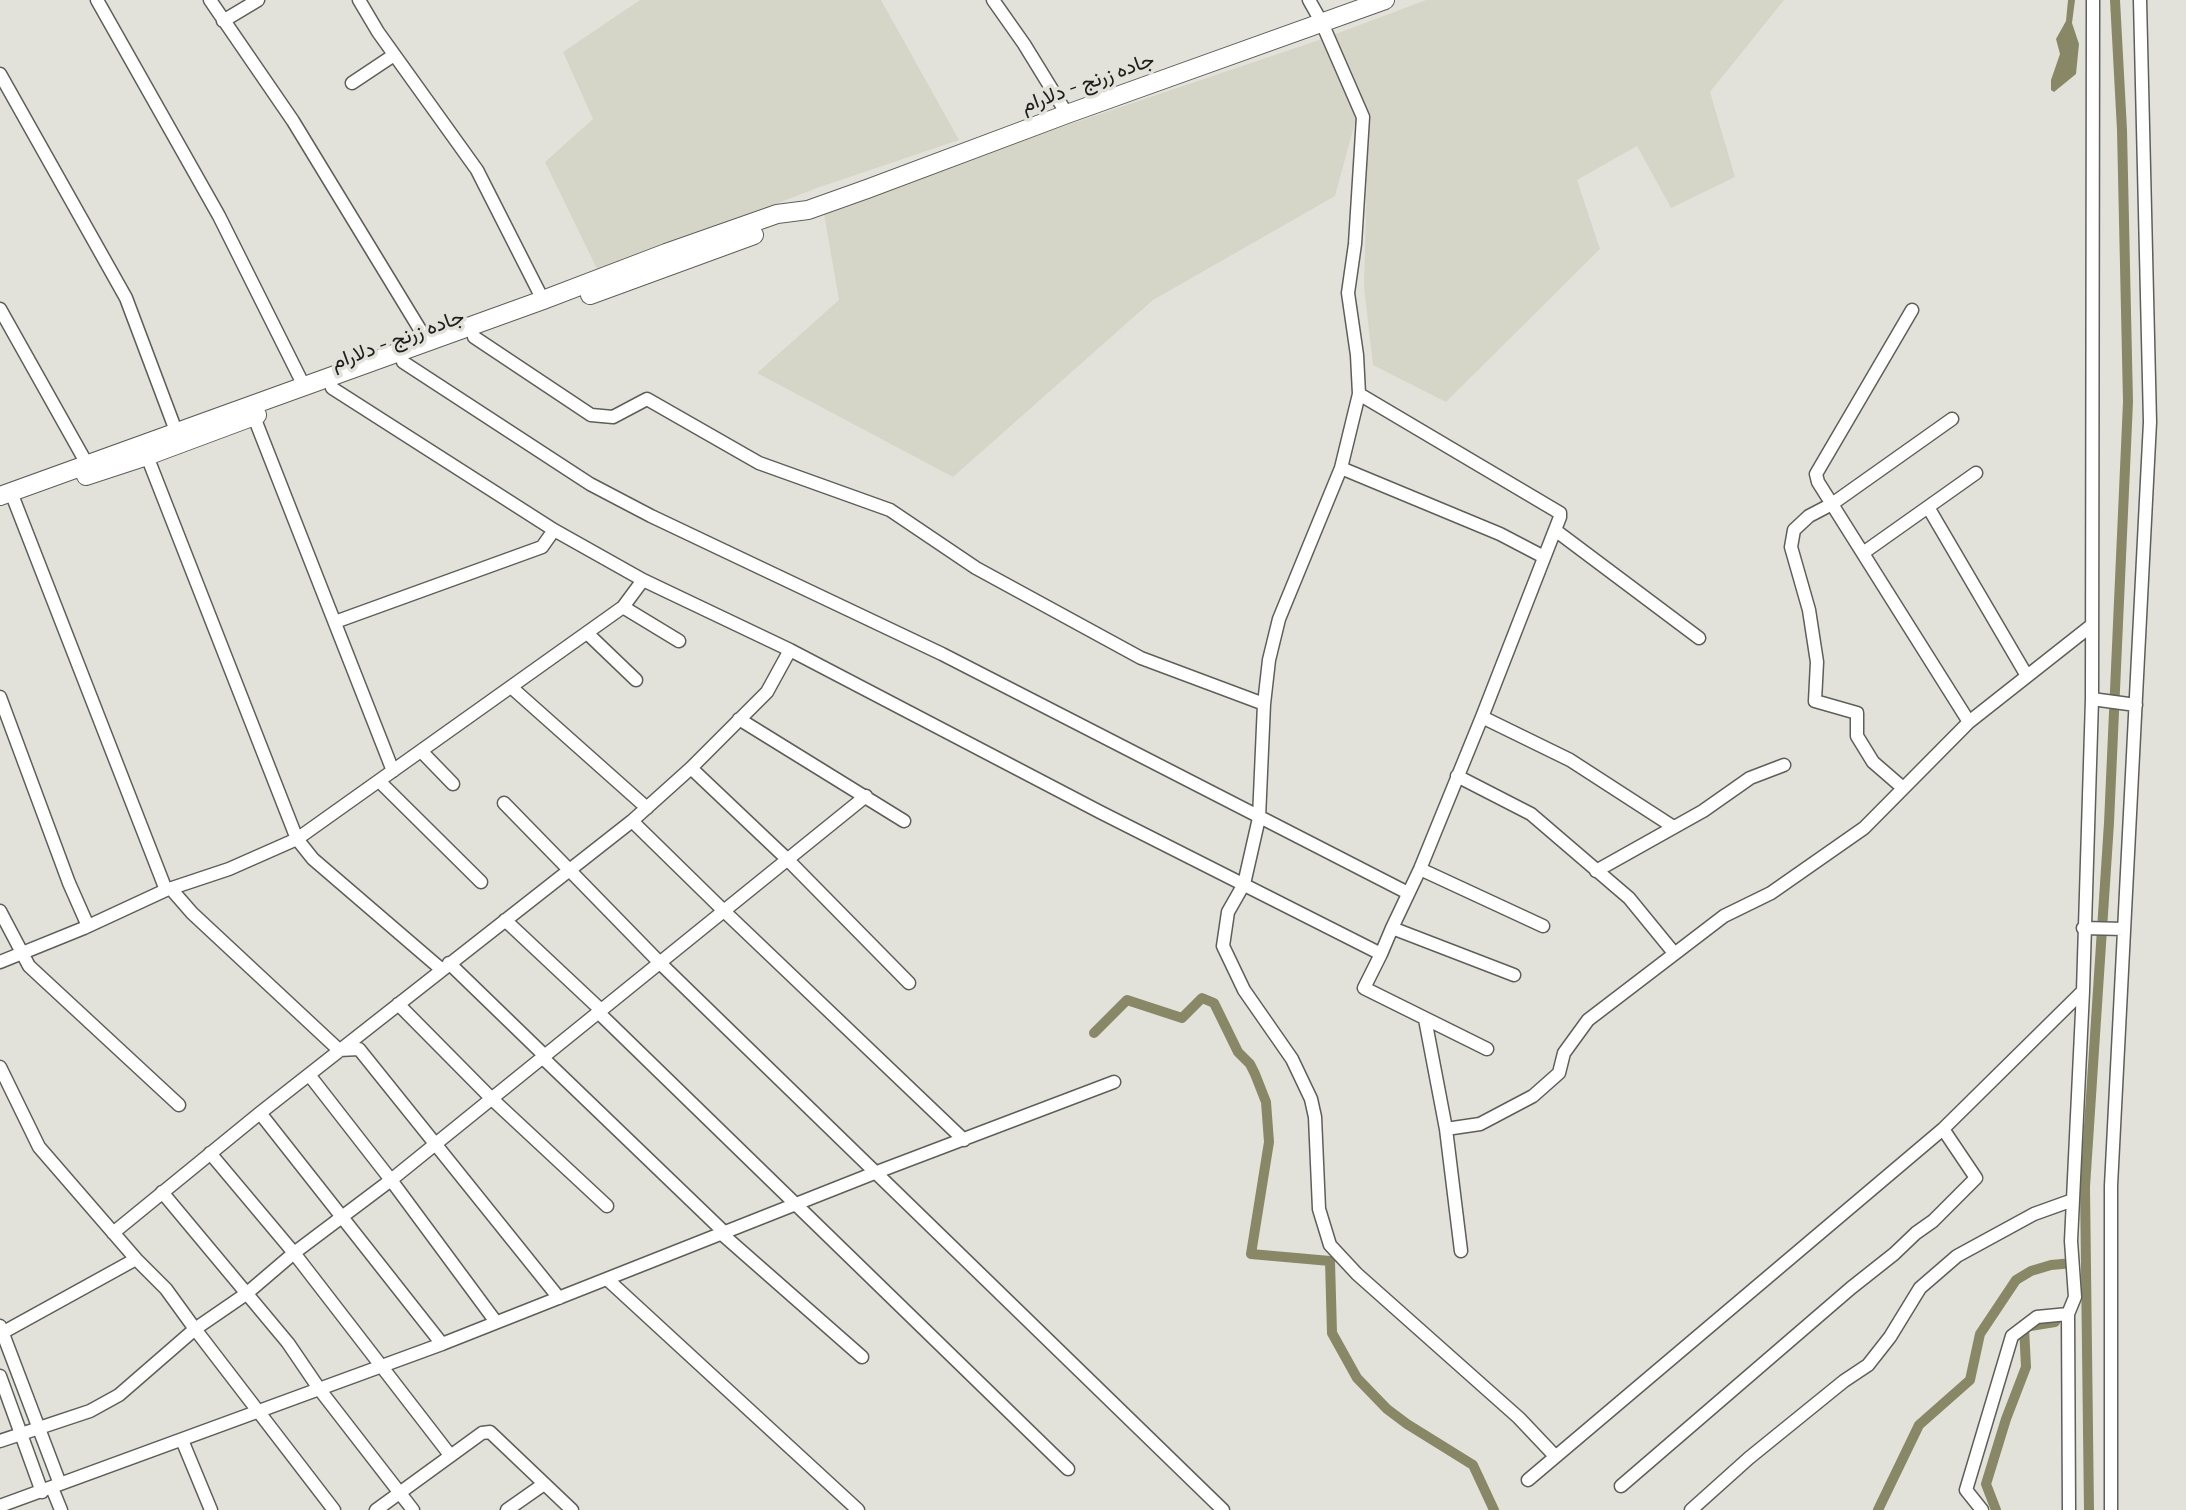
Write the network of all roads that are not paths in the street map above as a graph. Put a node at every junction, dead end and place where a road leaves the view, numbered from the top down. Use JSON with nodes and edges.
{"nodes":[{"id":1,"x":97,"y":0,"type":"edge"},
{"id":2,"x":210,"y":0,"type":"edge"},
{"id":3,"x":258,"y":0,"type":"edge"},
{"id":4,"x":359,"y":0,"type":"edge"},
{"id":5,"x":993,"y":0,"type":"edge"},
{"id":6,"x":1309,"y":0,"type":"edge"},
{"id":7,"x":2093,"y":0,"type":"edge"},
{"id":8,"x":2140,"y":0,"type":"edge"},
{"id":9,"x":1382,"y":1,"type":"edge"},
{"id":10,"x":223,"y":21,"type":"junction"},
{"id":11,"x":1322,"y":23,"type":"junction"},
{"id":12,"x":394,"y":55,"type":"junction"},
{"id":13,"x":0,"y":74,"type":"edge"},
{"id":14,"x":352,"y":83,"type":"dead end"},
{"id":15,"x":1067,"y":114,"type":"junction"},
{"id":16,"x":808,"y":210,"type":"junction"},
{"id":17,"x":543,"y":300,"type":"junction"},
{"id":18,"x":0,"y":309,"type":"edge"},
{"id":19,"x":1912,"y":310,"type":"dead end"},
{"id":20,"x":474,"y":337,"type":"junction"},
{"id":21,"x":427,"y":341,"type":"junction"},
{"id":22,"x":403,"y":362,"type":"junction"},
{"id":23,"x":304,"y":386,"type":"junction"},
{"id":24,"x":332,"y":388,"type":"junction"},
{"id":25,"x":1359,"y":394,"type":"junction"},
{"id":26,"x":254,"y":417,"type":"junction"},
{"id":27,"x":1952,"y":419,"type":"dead end"},
{"id":28,"x":176,"y":431,"type":"junction"},
{"id":29,"x":147,"y":456,"type":"junction"},
{"id":30,"x":87,"y":464,"type":"junction"},
{"id":31,"x":1341,"y":468,"type":"junction"},
{"id":32,"x":1976,"y":473,"type":"dead end"},
{"id":33,"x":5,"y":501,"type":"edge"},
{"id":34,"x":1832,"y":505,"type":"junction"},
{"id":35,"x":1928,"y":507,"type":"junction"},
{"id":36,"x":554,"y":530,"type":"junction"},
{"id":37,"x":1555,"y":530,"type":"junction"},
{"id":38,"x":1863,"y":553,"type":"junction"},
{"id":39,"x":1544,"y":556,"type":"junction"},
{"id":40,"x":643,"y":580,"type":"junction"},
{"id":41,"x":623,"y":607,"type":"junction"},
{"id":42,"x":335,"y":622,"type":"junction"},
{"id":43,"x":2092,"y":625,"type":"junction"},
{"id":44,"x":587,"y":633,"type":"junction"},
{"id":45,"x":1699,"y":638,"type":"dead end"},
{"id":46,"x":679,"y":641,"type":"dead end"},
{"id":47,"x":790,"y":650,"type":"junction"},
{"id":48,"x":2027,"y":676,"type":"junction"},
{"id":49,"x":636,"y":680,"type":"dead end"},
{"id":50,"x":511,"y":687,"type":"junction"},
{"id":51,"x":0,"y":697,"type":"edge"},
{"id":52,"x":2092,"y":699,"type":"junction"},
{"id":53,"x":1264,"y":704,"type":"junction"},
{"id":54,"x":2136,"y":705,"type":"junction"},
{"id":55,"x":1482,"y":717,"type":"junction"},
{"id":56,"x":739,"y":719,"type":"junction"},
{"id":57,"x":1969,"y":722,"type":"junction"},
{"id":58,"x":422,"y":752,"type":"junction"},
{"id":59,"x":1784,"y":765,"type":"dead end"},
{"id":60,"x":691,"y":768,"type":"junction"},
{"id":61,"x":393,"y":771,"type":"junction"},
{"id":62,"x":1457,"y":776,"type":"junction"},
{"id":63,"x":379,"y":781,"type":"junction"},
{"id":64,"x":453,"y":784,"type":"dead end"},
{"id":65,"x":1903,"y":788,"type":"junction"},
{"id":66,"x":866,"y":796,"type":"junction"},
{"id":67,"x":504,"y":803,"type":"dead end"},
{"id":68,"x":647,"y":808,"type":"junction"},
{"id":69,"x":1259,"y":818,"type":"junction"},
{"id":70,"x":632,"y":821,"type":"junction"},
{"id":71,"x":904,"y":821,"type":"dead end"},
{"id":72,"x":1672,"y":826,"type":"junction"},
{"id":73,"x":298,"y":839,"type":"junction"},
{"id":74,"x":787,"y":859,"type":"junction"},
{"id":75,"x":1420,"y":869,"type":"junction"},
{"id":76,"x":568,"y":871,"type":"junction"},
{"id":77,"x":1596,"y":871,"type":"junction"},
{"id":78,"x":481,"y":882,"type":"dead end"},
{"id":79,"x":1244,"y":884,"type":"junction"},
{"id":80,"x":169,"y":890,"type":"junction"},
{"id":81,"x":1408,"y":893,"type":"junction"},
{"id":82,"x":0,"y":911,"type":"edge"},
{"id":83,"x":725,"y":912,"type":"junction"},
{"id":84,"x":505,"y":920,"type":"junction"},
{"id":85,"x":88,"y":926,"type":"junction"},
{"id":86,"x":1543,"y":926,"type":"dead end"},
{"id":87,"x":1392,"y":928,"type":"junction"},
{"id":88,"x":2083,"y":929,"type":"junction"},
{"id":89,"x":2124,"y":929,"type":"junction"},
{"id":90,"x":1674,"y":953,"type":"junction"},
{"id":91,"x":22,"y":954,"type":"junction"},
{"id":92,"x":1381,"y":954,"type":"junction"},
{"id":93,"x":0,"y":962,"type":"edge"},
{"id":94,"x":661,"y":964,"type":"junction"},
{"id":95,"x":445,"y":966,"type":"junction"},
{"id":96,"x":1514,"y":975,"type":"dead end"},
{"id":97,"x":909,"y":983,"type":"dead end"},
{"id":98,"x":2082,"y":991,"type":"junction"},
{"id":99,"x":398,"y":1004,"type":"junction"},
{"id":100,"x":600,"y":1012,"type":"junction"},
{"id":101,"x":1425,"y":1019,"type":"junction"},
{"id":102,"x":1487,"y":1049,"type":"dead end"},
{"id":103,"x":339,"y":1050,"type":"junction"},
{"id":104,"x":544,"y":1057,"type":"junction"},
{"id":105,"x":0,"y":1067,"type":"edge"},
{"id":106,"x":310,"y":1076,"type":"junction"},
{"id":107,"x":1114,"y":1082,"type":"dead end"},
{"id":108,"x":492,"y":1099,"type":"junction"},
{"id":109,"x":179,"y":1105,"type":"dead end"},
{"id":110,"x":260,"y":1113,"type":"junction"},
{"id":111,"x":1446,"y":1129,"type":"junction"},
{"id":112,"x":1943,"y":1129,"type":"junction"},
{"id":113,"x":964,"y":1140,"type":"junction"},
{"id":114,"x":435,"y":1143,"type":"junction"},
{"id":115,"x":210,"y":1153,"type":"junction"},
{"id":116,"x":877,"y":1172,"type":"junction"},
{"id":117,"x":391,"y":1180,"type":"junction"},
{"id":118,"x":162,"y":1192,"type":"junction"},
{"id":119,"x":2073,"y":1200,"type":"junction"},
{"id":120,"x":796,"y":1205,"type":"junction"},
{"id":121,"x":607,"y":1206,"type":"dead end"},
{"id":122,"x":343,"y":1217,"type":"junction"},
{"id":123,"x":113,"y":1233,"type":"junction"},
{"id":124,"x":724,"y":1233,"type":"junction"},
{"id":125,"x":1461,"y":1251,"type":"dead end"},
{"id":126,"x":294,"y":1253,"type":"junction"},
{"id":127,"x":136,"y":1259,"type":"junction"},
{"id":128,"x":607,"y":1279,"type":"junction"},
{"id":129,"x":246,"y":1294,"type":"junction"},
{"id":130,"x":559,"y":1298,"type":"junction"},
{"id":131,"x":2068,"y":1314,"type":"junction"},
{"id":132,"x":496,"y":1322,"type":"junction"},
{"id":133,"x":195,"y":1329,"type":"junction"},
{"id":134,"x":1,"y":1330,"type":"edge"},
{"id":135,"x":442,"y":1344,"type":"junction"},
{"id":136,"x":862,"y":1357,"type":"dead end"},
{"id":137,"x":382,"y":1366,"type":"junction"},
{"id":138,"x":0,"y":1376,"type":"edge"},
{"id":139,"x":320,"y":1390,"type":"junction"},
{"id":140,"x":260,"y":1411,"type":"junction"},
{"id":141,"x":39,"y":1428,"type":"junction"},
{"id":142,"x":21,"y":1434,"type":"junction"},
{"id":143,"x":182,"y":1440,"type":"junction"},
{"id":144,"x":0,"y":1441,"type":"edge"},
{"id":145,"x":450,"y":1455,"type":"junction"},
{"id":146,"x":1555,"y":1456,"type":"junction"},
{"id":147,"x":1068,"y":1469,"type":"dead end"},
{"id":148,"x":1528,"y":1480,"type":"dead end"},
{"id":149,"x":544,"y":1484,"type":"junction"},
{"id":150,"x":1620,"y":1486,"type":"dead end"},
{"id":151,"x":51,"y":1488,"type":"junction"},
{"id":152,"x":400,"y":1493,"type":"junction"},
{"id":153,"x":0,"y":1506,"type":"edge"},
{"id":154,"x":61,"y":1510,"type":"edge"},
{"id":155,"x":211,"y":1510,"type":"edge"},
{"id":156,"x":334,"y":1510,"type":"edge"},
{"id":157,"x":376,"y":1510,"type":"edge"},
{"id":158,"x":413,"y":1510,"type":"edge"},
{"id":159,"x":507,"y":1510,"type":"edge"},
{"id":160,"x":572,"y":1510,"type":"edge"},
{"id":161,"x":858,"y":1510,"type":"edge"},
{"id":162,"x":1223,"y":1510,"type":"edge"},
{"id":163,"x":1691,"y":1510,"type":"edge"},
{"id":164,"x":1982,"y":1510,"type":"edge"},
{"id":165,"x":2069,"y":1510,"type":"edge"},
{"id":166,"x":2111,"y":1510,"type":"edge"}],
"edges":[{"from":1,"to":23,"type":"street"},
{"from":2,"to":10,"type":"street"},
{"from":3,"to":10,"type":"street"},
{"from":4,"to":12,"type":"street"},
{"from":5,"to":15,"type":"street"},
{"from":6,"to":11,"type":"street"},
{"from":7,"to":43,"type":"street"},
{"from":8,"to":54,"type":"street"},
{"from":9,"to":11,"type":"highway","name":"جاده زرنج - دلارام"},
{"from":10,"to":21,"type":"street"},
{"from":11,"to":15,"type":"highway","name":"جاده زرنج - دلارام"},
{"from":11,"to":25,"type":"street"},
{"from":12,"to":14,"type":"street"},
{"from":12,"to":17,"type":"street"},
{"from":13,"to":28,"type":"street"},
{"from":15,"to":16,"type":"highway","name":"جاده زرنج - دلارام"},
{"from":16,"to":17,"type":"highway","name":"جاده زرنج - دلارام"},
{"from":16,"to":20,"type":"highway","name":"جاده زرنج - دلارام"},
{"from":17,"to":21,"type":"highway","name":"جاده زرنج - دلارام"},
{"from":18,"to":30,"type":"street"},
{"from":19,"to":34,"type":"street"},
{"from":20,"to":22,"type":"highway","name":"جاده زرنج - دلارام"},
{"from":20,"to":53,"type":"street"},
{"from":21,"to":23,"type":"highway","name":"جاده زرنج - دلارام"},
{"from":22,"to":24,"type":"highway","name":"جاده زرنج - دلارام"},
{"from":22,"to":69,"type":"street"},
{"from":23,"to":28,"type":"highway","name":"جاده زرنج - دلارام"},
{"from":24,"to":26,"type":"highway","name":"جاده زرنج - دلارام"},
{"from":24,"to":36,"type":"street"},
{"from":25,"to":31,"type":"street"},
{"from":25,"to":37,"type":"street"},
{"from":26,"to":29,"type":"highway","name":"جاده زرنج - دلارام"},
{"from":26,"to":42,"type":"street"},
{"from":27,"to":34,"type":"street"},
{"from":28,"to":30,"type":"highway","name":"جاده زرنج - دلارام"},
{"from":29,"to":33,"type":"highway","name":"جاده زرنج - دلارام"},
{"from":29,"to":73,"type":"street"},
{"from":30,"to":33,"type":"highway","name":"جاده زرنج - دلارام"},
{"from":31,"to":39,"type":"street"},
{"from":31,"to":53,"type":"street"},
{"from":32,"to":35,"type":"street"},
{"from":33,"to":80,"type":"street"},
{"from":34,"to":38,"type":"street"},
{"from":34,"to":65,"type":"street"},
{"from":35,"to":38,"type":"street"},
{"from":35,"to":48,"type":"street"},
{"from":36,"to":40,"type":"street"},
{"from":36,"to":42,"type":"street"},
{"from":37,"to":39,"type":"street"},
{"from":37,"to":45,"type":"street"},
{"from":38,"to":57,"type":"street"},
{"from":39,"to":55,"type":"street"},
{"from":40,"to":41,"type":"street"},
{"from":40,"to":47,"type":"street"},
{"from":41,"to":44,"type":"street"},
{"from":41,"to":46,"type":"street"},
{"from":42,"to":61,"type":"street"},
{"from":43,"to":48,"type":"street"},
{"from":43,"to":52,"type":"street"},
{"from":44,"to":49,"type":"street"},
{"from":44,"to":50,"type":"street"},
{"from":47,"to":56,"type":"street"},
{"from":47,"to":79,"type":"street"},
{"from":48,"to":57,"type":"street"},
{"from":50,"to":58,"type":"street"},
{"from":50,"to":68,"type":"street"},
{"from":51,"to":85,"type":"street"},
{"from":52,"to":54,"type":"street"},
{"from":52,"to":88,"type":"street"},
{"from":53,"to":69,"type":"street"},
{"from":54,"to":89,"type":"street"},
{"from":55,"to":62,"type":"street"},
{"from":55,"to":72,"type":"street"},
{"from":56,"to":60,"type":"street"},
{"from":56,"to":66,"type":"street"},
{"from":57,"to":65,"type":"street"},
{"from":58,"to":61,"type":"street"},
{"from":58,"to":64,"type":"street"},
{"from":59,"to":72,"type":"street"},
{"from":60,"to":68,"type":"street"},
{"from":60,"to":74,"type":"street"},
{"from":61,"to":63,"type":"street"},
{"from":62,"to":75,"type":"street"},
{"from":62,"to":77,"type":"street"},
{"from":63,"to":73,"type":"street"},
{"from":63,"to":78,"type":"street"},
{"from":65,"to":90,"type":"street"},
{"from":66,"to":71,"type":"street"},
{"from":66,"to":74,"type":"street"},
{"from":67,"to":76,"type":"street"},
{"from":68,"to":70,"type":"street"},
{"from":69,"to":79,"type":"street"},
{"from":69,"to":81,"type":"street"},
{"from":70,"to":76,"type":"street"},
{"from":70,"to":83,"type":"street"},
{"from":72,"to":77,"type":"street"},
{"from":73,"to":80,"type":"street"},
{"from":73,"to":95,"type":"street"},
{"from":74,"to":83,"type":"street"},
{"from":74,"to":97,"type":"street"},
{"from":75,"to":81,"type":"street"},
{"from":75,"to":86,"type":"street"},
{"from":76,"to":84,"type":"street"},
{"from":76,"to":94,"type":"street"},
{"from":77,"to":90,"type":"street"},
{"from":79,"to":92,"type":"street"},
{"from":79,"to":146,"type":"street"},
{"from":80,"to":85,"type":"street"},
{"from":80,"to":103,"type":"street"},
{"from":81,"to":87,"type":"street"},
{"from":82,"to":91,"type":"street"},
{"from":83,"to":94,"type":"street"},
{"from":83,"to":113,"type":"street"},
{"from":84,"to":95,"type":"street"},
{"from":84,"to":100,"type":"street"},
{"from":85,"to":91,"type":"street"},
{"from":87,"to":92,"type":"street"},
{"from":87,"to":96,"type":"street"},
{"from":88,"to":89,"type":"street"},
{"from":88,"to":98,"type":"street"},
{"from":89,"to":166,"type":"street"},
{"from":90,"to":111,"type":"street"},
{"from":91,"to":93,"type":"street"},
{"from":91,"to":109,"type":"street"},
{"from":92,"to":101,"type":"street"},
{"from":94,"to":100,"type":"street"},
{"from":94,"to":116,"type":"street"},
{"from":95,"to":99,"type":"street"},
{"from":95,"to":104,"type":"street"},
{"from":98,"to":112,"type":"street"},
{"from":98,"to":119,"type":"street"},
{"from":99,"to":103,"type":"street"},
{"from":99,"to":108,"type":"street"},
{"from":100,"to":104,"type":"street"},
{"from":100,"to":120,"type":"street"},
{"from":101,"to":102,"type":"street"},
{"from":101,"to":111,"type":"street"},
{"from":103,"to":106,"type":"street"},
{"from":103,"to":114,"type":"street"},
{"from":104,"to":108,"type":"street"},
{"from":104,"to":124,"type":"street"},
{"from":105,"to":123,"type":"street"},
{"from":106,"to":110,"type":"street"},
{"from":106,"to":117,"type":"street"},
{"from":107,"to":113,"type":"street"},
{"from":108,"to":114,"type":"street"},
{"from":108,"to":121,"type":"street"},
{"from":110,"to":115,"type":"street"},
{"from":110,"to":122,"type":"street"},
{"from":111,"to":125,"type":"street"},
{"from":112,"to":146,"type":"street"},
{"from":112,"to":150,"type":"street"},
{"from":113,"to":116,"type":"street"},
{"from":114,"to":117,"type":"street"},
{"from":114,"to":130,"type":"street"},
{"from":115,"to":118,"type":"street"},
{"from":115,"to":126,"type":"street"},
{"from":116,"to":120,"type":"street"},
{"from":116,"to":162,"type":"street"},
{"from":117,"to":122,"type":"street"},
{"from":117,"to":132,"type":"street"},
{"from":118,"to":123,"type":"street"},
{"from":118,"to":129,"type":"street"},
{"from":119,"to":131,"type":"street"},
{"from":119,"to":163,"type":"street"},
{"from":120,"to":124,"type":"street"},
{"from":120,"to":147,"type":"street"},
{"from":122,"to":126,"type":"street"},
{"from":122,"to":135,"type":"street"},
{"from":123,"to":127,"type":"street"},
{"from":124,"to":128,"type":"street"},
{"from":124,"to":136,"type":"street"},
{"from":126,"to":129,"type":"street"},
{"from":126,"to":137,"type":"street"},
{"from":127,"to":133,"type":"street"},
{"from":127,"to":134,"type":"street"},
{"from":128,"to":130,"type":"street"},
{"from":128,"to":161,"type":"street"},
{"from":129,"to":133,"type":"street"},
{"from":129,"to":139,"type":"street"},
{"from":130,"to":132,"type":"street"},
{"from":131,"to":164,"type":"street"},
{"from":131,"to":165,"type":"street"},
{"from":132,"to":135,"type":"street"},
{"from":133,"to":140,"type":"street"},
{"from":133,"to":141,"type":"street"},
{"from":134,"to":141,"type":"street"},
{"from":135,"to":137,"type":"street"},
{"from":137,"to":139,"type":"street"},
{"from":137,"to":145,"type":"street"},
{"from":138,"to":142,"type":"street"},
{"from":139,"to":140,"type":"street"},
{"from":139,"to":152,"type":"street"},
{"from":140,"to":143,"type":"street"},
{"from":140,"to":156,"type":"street"},
{"from":141,"to":142,"type":"street"},
{"from":141,"to":151,"type":"street"},
{"from":142,"to":144,"type":"street"},
{"from":142,"to":151,"type":"street"},
{"from":143,"to":151,"type":"street"},
{"from":143,"to":155,"type":"street"},
{"from":145,"to":149,"type":"street"},
{"from":145,"to":152,"type":"street"},
{"from":146,"to":148,"type":"street"},
{"from":149,"to":159,"type":"street"},
{"from":149,"to":160,"type":"street"},
{"from":151,"to":153,"type":"street"},
{"from":151,"to":154,"type":"street"},
{"from":152,"to":157,"type":"street"},
{"from":152,"to":158,"type":"street"}]}
